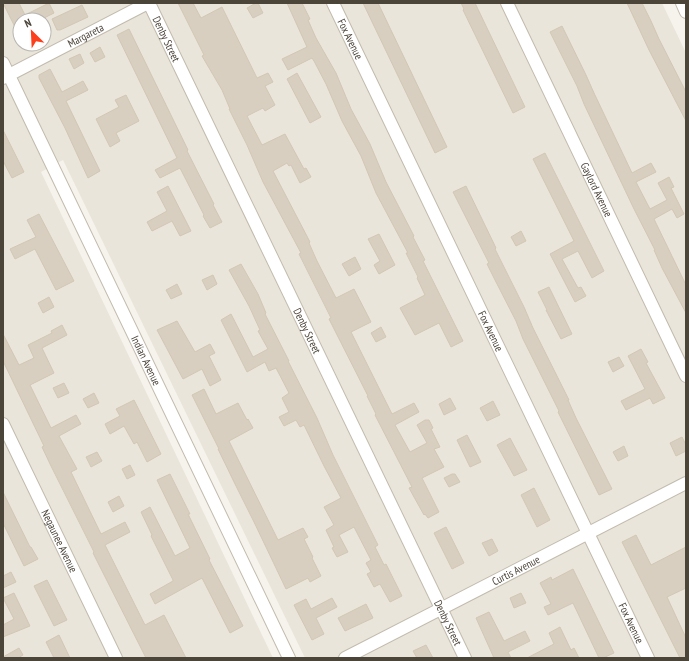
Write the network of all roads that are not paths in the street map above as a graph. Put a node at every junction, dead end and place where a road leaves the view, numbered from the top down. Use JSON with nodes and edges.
{"nodes":[{"id":1,"x":148,"y":3,"type":"edge"},
{"id":2,"x":333,"y":3,"type":"edge"},
{"id":3,"x":507,"y":3,"type":"edge"},
{"id":4,"x":682,"y":3,"type":"edge"},
{"id":5,"x":686,"y":12,"type":"edge"},
{"id":6,"x":3,"y":63,"type":"edge"},
{"id":7,"x":6,"y":77,"type":"edge"},
{"id":8,"x":686,"y":376,"type":"edge"},
{"id":9,"x":3,"y":424,"type":"edge"},
{"id":10,"x":686,"y":483,"type":"edge"},
{"id":11,"x":588,"y":534,"type":"junction"},
{"id":12,"x":441,"y":609,"type":"junction"},
{"id":13,"x":116,"y":658,"type":"edge"},
{"id":14,"x":289,"y":658,"type":"edge"},
{"id":15,"x":345,"y":658,"type":"edge"},
{"id":16,"x":465,"y":658,"type":"edge"},
{"id":17,"x":648,"y":658,"type":"edge"}],
"edges":[{"from":1,"to":7,"type":"street","name":"Margareta"},
{"from":1,"to":12,"type":"street","name":"Denby Street"},
{"from":2,"to":11,"type":"street","name":"Fox Avenue"},
{"from":3,"to":8,"type":"street","name":"Gaylord Avenue"},
{"from":4,"to":5,"type":"street"},
{"from":6,"to":7,"type":"street","name":"Indian Avenue"},
{"from":7,"to":14,"type":"street","name":"Indian Avenue"},
{"from":9,"to":13,"type":"street","name":"Negaunee Avenue"},
{"from":10,"to":11,"type":"street","name":"Curtis Avenue"},
{"from":11,"to":12,"type":"street","name":"Curtis Avenue"},
{"from":11,"to":17,"type":"street","name":"Fox Avenue"},
{"from":12,"to":15,"type":"street","name":"Curtis Avenue"},
{"from":12,"to":16,"type":"street","name":"Denby Street"}]}
